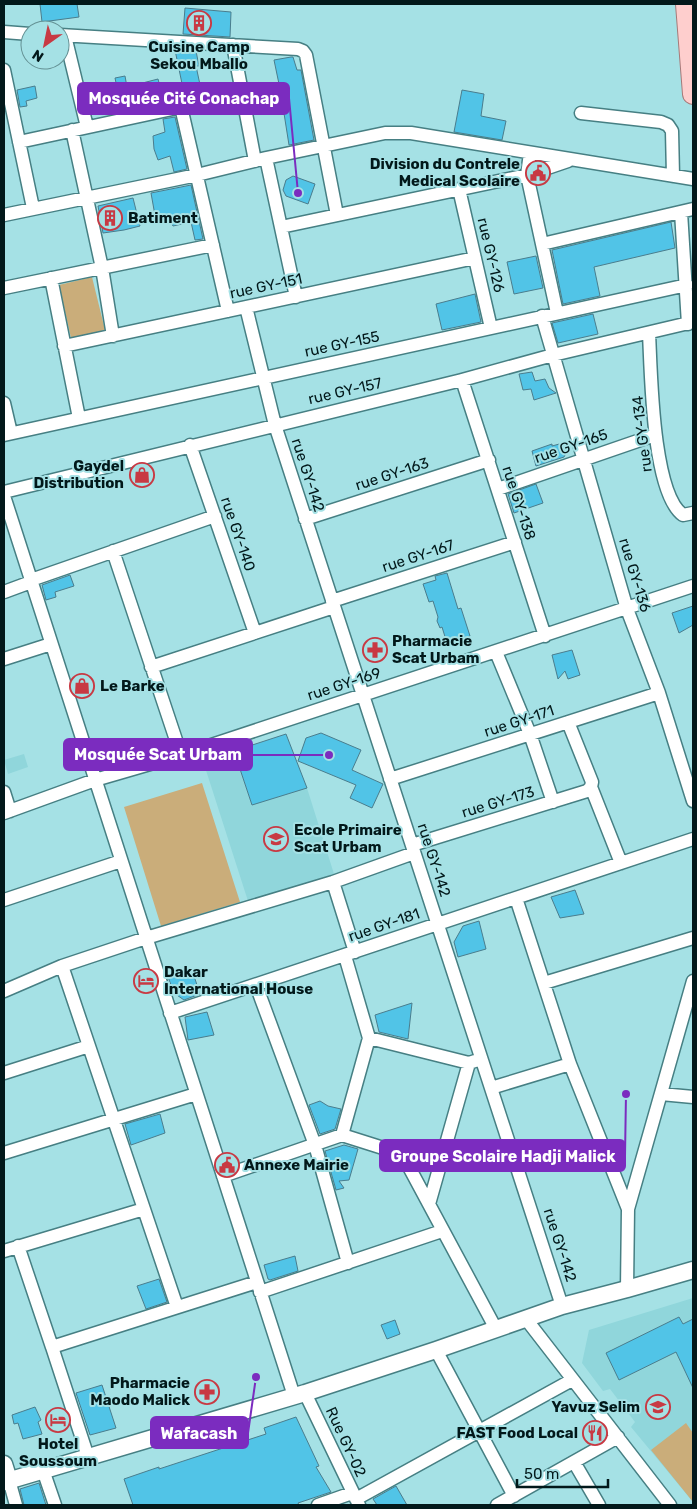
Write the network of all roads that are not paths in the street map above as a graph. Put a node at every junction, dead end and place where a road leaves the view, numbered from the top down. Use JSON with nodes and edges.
{"nodes":[{"id":1,"x":686,"y":4,"type":"edge"},
{"id":2,"x":4,"y":32,"type":"edge"},
{"id":3,"x":20,"y":33,"type":"edge"},
{"id":4,"x":70,"y":35,"type":"edge"},
{"id":5,"x":233,"y":45,"type":"junction"},
{"id":6,"x":70,"y":64,"type":"edge"},
{"id":7,"x":4,"y":70,"type":"edge"},
{"id":8,"x":242,"y":94,"type":"junction"},
{"id":9,"x":693,"y":94,"type":"edge"},
{"id":10,"x":181,"y":107,"type":"junction"},
{"id":11,"x":581,"y":113,"type":"dead end"},
{"id":12,"x":87,"y":127,"type":"junction"},
{"id":13,"x":72,"y":130,"type":"junction"},
{"id":14,"x":19,"y":142,"type":"junction"},
{"id":15,"x":324,"y":145,"type":"junction"},
{"id":16,"x":530,"y":153,"type":"junction"},
{"id":17,"x":260,"y":160,"type":"junction"},
{"id":18,"x":571,"y":160,"type":"junction"},
{"id":19,"x":527,"y":175,"type":"junction"},
{"id":20,"x":197,"y":176,"type":"junction"},
{"id":21,"x":673,"y":176,"type":"junction"},
{"id":22,"x":693,"y":179,"type":"edge"},
{"id":23,"x":459,"y":189,"type":"junction"},
{"id":24,"x":86,"y":198,"type":"junction"},
{"id":25,"x":33,"y":208,"type":"junction"},
{"id":26,"x":687,"y":210,"type":"edge"},
{"id":27,"x":4,"y":215,"type":"edge"},
{"id":28,"x":338,"y":215,"type":"junction"},
{"id":29,"x":281,"y":227,"type":"junction"},
{"id":30,"x":542,"y":244,"type":"junction"},
{"id":31,"x":213,"y":245,"type":"junction"},
{"id":32,"x":475,"y":258,"type":"junction"},
{"id":33,"x":102,"y":268,"type":"junction"},
{"id":34,"x":51,"y":278,"type":"junction"},
{"id":35,"x":687,"y":285,"type":"junction"},
{"id":36,"x":4,"y":288,"type":"edge"},
{"id":37,"x":296,"y":297,"type":"junction"},
{"id":38,"x":246,"y":307,"type":"junction"},
{"id":39,"x":228,"y":311,"type":"junction"},
{"id":40,"x":557,"y":313,"type":"junction"},
{"id":41,"x":542,"y":316,"type":"junction"},
{"id":42,"x":691,"y":323,"type":"edge"},
{"id":43,"x":490,"y":328,"type":"junction"},
{"id":44,"x":649,"y":333,"type":"junction"},
{"id":45,"x":112,"y":336,"type":"junction"},
{"id":46,"x":64,"y":346,"type":"junction"},
{"id":47,"x":553,"y":355,"type":"junction"},
{"id":48,"x":263,"y":378,"type":"junction"},
{"id":49,"x":462,"y":380,"type":"junction"},
{"id":50,"x":4,"y":403,"type":"edge"},
{"id":51,"x":79,"y":418,"type":"junction"},
{"id":52,"x":275,"y":424,"type":"junction"},
{"id":53,"x":7,"y":434,"type":"edge"},
{"id":54,"x":655,"y":435,"type":"junction"},
{"id":55,"x":190,"y":446,"type":"junction"},
{"id":56,"x":582,"y":459,"type":"junction"},
{"id":57,"x":488,"y":460,"type":"junction"},
{"id":58,"x":498,"y":489,"type":"junction"},
{"id":59,"x":4,"y":492,"type":"edge"},
{"id":60,"x":4,"y":496,"type":"edge"},
{"id":61,"x":693,"y":514,"type":"edge"},
{"id":62,"x":215,"y":516,"type":"junction"},
{"id":63,"x":305,"y":519,"type":"junction"},
{"id":64,"x":515,"y":542,"type":"junction"},
{"id":65,"x":113,"y":551,"type":"junction"},
{"id":66,"x":31,"y":581,"type":"junction"},
{"id":67,"x":693,"y":586,"type":"edge"},
{"id":68,"x":4,"y":592,"type":"edge"},
{"id":69,"x":333,"y":604,"type":"junction"},
{"id":70,"x":627,"y":609,"type":"junction"},
{"id":71,"x":255,"y":633,"type":"junction"},
{"id":72,"x":545,"y":636,"type":"junction"},
{"id":73,"x":51,"y":644,"type":"junction"},
{"id":74,"x":496,"y":652,"type":"junction"},
{"id":75,"x":4,"y":659,"type":"edge"},
{"id":76,"x":151,"y":667,"type":"junction"},
{"id":77,"x":658,"y":693,"type":"junction"},
{"id":78,"x":363,"y":695,"type":"junction"},
{"id":79,"x":568,"y":722,"type":"junction"},
{"id":80,"x":530,"y":734,"type":"junction"},
{"id":81,"x":181,"y":755,"type":"junction"},
{"id":82,"x":390,"y":779,"type":"junction"},
{"id":83,"x":95,"y":780,"type":"junction"},
{"id":84,"x":591,"y":787,"type":"junction"},
{"id":85,"x":4,"y":792,"type":"edge"},
{"id":86,"x":552,"y":802,"type":"junction"},
{"id":87,"x":693,"y":802,"type":"edge"},
{"id":88,"x":7,"y":812,"type":"edge"},
{"id":89,"x":693,"y":839,"type":"edge"},
{"id":90,"x":413,"y":849,"type":"junction"},
{"id":91,"x":121,"y":862,"type":"junction"},
{"id":92,"x":621,"y":863,"type":"junction"},
{"id":93,"x":334,"y":882,"type":"junction"},
{"id":94,"x":516,"y":898,"type":"junction"},
{"id":95,"x":4,"y":900,"type":"edge"},
{"id":96,"x":438,"y":924,"type":"junction"},
{"id":97,"x":146,"y":938,"type":"junction"},
{"id":98,"x":693,"y":938,"type":"edge"},
{"id":99,"x":350,"y":954,"type":"junction"},
{"id":100,"x":62,"y":966,"type":"junction"},
{"id":101,"x":693,"y":981,"type":"edge"},
{"id":102,"x":544,"y":983,"type":"junction"},
{"id":103,"x":256,"y":985,"type":"junction"},
{"id":104,"x":4,"y":991,"type":"edge"},
{"id":105,"x":170,"y":1013,"type":"junction"},
{"id":106,"x":369,"y":1038,"type":"junction"},
{"id":107,"x":89,"y":1046,"type":"junction"},
{"id":108,"x":482,"y":1059,"type":"junction"},
{"id":109,"x":469,"y":1063,"type":"junction"},
{"id":110,"x":570,"y":1064,"type":"junction"},
{"id":111,"x":4,"y":1073,"type":"edge"},
{"id":112,"x":491,"y":1088,"type":"junction"},
{"id":113,"x":196,"y":1094,"type":"junction"},
{"id":114,"x":661,"y":1094,"type":"junction"},
{"id":115,"x":693,"y":1097,"type":"edge"},
{"id":116,"x":114,"y":1119,"type":"junction"},
{"id":117,"x":342,"y":1135,"type":"junction"},
{"id":118,"x":315,"y":1144,"type":"junction"},
{"id":119,"x":4,"y":1153,"type":"edge"},
{"id":120,"x":402,"y":1154,"type":"junction"},
{"id":121,"x":440,"y":1166,"type":"junction"},
{"id":122,"x":222,"y":1176,"type":"junction"},
{"id":123,"x":429,"y":1204,"type":"junction"},
{"id":124,"x":144,"y":1209,"type":"junction"},
{"id":125,"x":628,"y":1209,"type":"junction"},
{"id":126,"x":442,"y":1231,"type":"junction"},
{"id":127,"x":18,"y":1246,"type":"junction"},
{"id":128,"x":4,"y":1251,"type":"edge"},
{"id":129,"x":348,"y":1263,"type":"junction"},
{"id":130,"x":693,"y":1270,"type":"edge"},
{"id":131,"x":258,"y":1287,"type":"junction"},
{"id":132,"x":628,"y":1289,"type":"junction"},
{"id":133,"x":562,"y":1306,"type":"junction"},
{"id":134,"x":177,"y":1307,"type":"junction"},
{"id":135,"x":526,"y":1319,"type":"junction"},
{"id":136,"x":496,"y":1329,"type":"junction"},
{"id":137,"x":52,"y":1347,"type":"junction"},
{"id":138,"x":436,"y":1350,"type":"junction"},
{"id":139,"x":572,"y":1380,"type":"junction"},
{"id":140,"x":300,"y":1395,"type":"junction"},
{"id":141,"x":479,"y":1431,"type":"junction"},
{"id":142,"x":618,"y":1437,"type":"junction"},
{"id":143,"x":88,"y":1457,"type":"junction"},
{"id":144,"x":574,"y":1462,"type":"junction"},
{"id":145,"x":4,"y":1464,"type":"edge"},
{"id":146,"x":43,"y":1470,"type":"junction"},
{"id":147,"x":6,"y":1481,"type":"edge"},
{"id":148,"x":514,"y":1496,"type":"junction"},
{"id":149,"x":356,"y":1499,"type":"edge"},
{"id":150,"x":16,"y":1505,"type":"edge"},
{"id":151,"x":55,"y":1505,"type":"edge"},
{"id":152,"x":318,"y":1505,"type":"edge"},
{"id":153,"x":497,"y":1505,"type":"edge"},
{"id":154,"x":599,"y":1505,"type":"edge"},
{"id":155,"x":670,"y":1505,"type":"edge"}],
"edges":[{"from":1,"to":9,"type":"main road"},
{"from":2,"to":3,"type":"street"},
{"from":4,"to":5,"type":"street"},
{"from":5,"to":8,"type":"street"},
{"from":5,"to":15,"type":"street"},
{"from":6,"to":12,"type":"street"},
{"from":7,"to":14,"type":"street"},
{"from":8,"to":10,"type":"street"},
{"from":8,"to":17,"type":"street"},
{"from":10,"to":12,"type":"street"},
{"from":10,"to":20,"type":"street"},
{"from":11,"to":21,"type":"street"},
{"from":12,"to":13,"type":"street"},
{"from":13,"to":14,"type":"street"},
{"from":13,"to":24,"type":"street"},
{"from":14,"to":25,"type":"street"},
{"from":15,"to":16,"type":"street"},
{"from":15,"to":17,"type":"street"},
{"from":15,"to":28,"type":"street"},
{"from":16,"to":18,"type":"street"},
{"from":16,"to":19,"type":"street"},
{"from":17,"to":20,"type":"street"},
{"from":17,"to":29,"type":"street"},
{"from":18,"to":19,"type":"street"},
{"from":18,"to":21,"type":"street"},
{"from":19,"to":23,"type":"street"},
{"from":19,"to":30,"type":"street"},
{"from":20,"to":24,"type":"street"},
{"from":20,"to":31,"type":"street"},
{"from":21,"to":22,"type":"street"},
{"from":23,"to":28,"type":"street"},
{"from":23,"to":32,"type":"street","name":"rue GY-126"},
{"from":24,"to":25,"type":"street"},
{"from":24,"to":33,"type":"street"},
{"from":25,"to":27,"type":"street"},
{"from":26,"to":30,"type":"street"},
{"from":26,"to":35,"type":"street"},
{"from":28,"to":29,"type":"street"},
{"from":29,"to":37,"type":"street"},
{"from":30,"to":40,"type":"street"},
{"from":31,"to":33,"type":"street"},
{"from":31,"to":39,"type":"street"},
{"from":32,"to":37,"type":"street","name":"rue GY-151"},
{"from":32,"to":43,"type":"street","name":"rue GY-126"},
{"from":33,"to":34,"type":"street"},
{"from":33,"to":45,"type":"street"},
{"from":34,"to":36,"type":"street"},
{"from":34,"to":46,"type":"street"},
{"from":35,"to":40,"type":"street","name":"rue GY-155"},
{"from":35,"to":42,"type":"street"},
{"from":37,"to":38,"type":"street","name":"rue GY-151"},
{"from":38,"to":39,"type":"street","name":"rue GY-151"},
{"from":38,"to":48,"type":"street","name":"rue GY-142"},
{"from":39,"to":45,"type":"street","name":"rue GY-151"},
{"from":40,"to":41,"type":"street","name":"rue GY-155"},
{"from":41,"to":43,"type":"street","name":"rue GY-155"},
{"from":41,"to":47,"type":"street","name":"rue GY-136"},
{"from":42,"to":44,"type":"street","name":"rue GY-157"},
{"from":43,"to":48,"type":"street","name":"rue GY-155"},
{"from":44,"to":47,"type":"street","name":"rue GY-157"},
{"from":44,"to":54,"type":"street","name":"rue GY-134"},
{"from":45,"to":46,"type":"street","name":"rue GY-151"},
{"from":46,"to":51,"type":"street"},
{"from":47,"to":49,"type":"street","name":"rue GY-157"},
{"from":47,"to":56,"type":"street","name":"rue GY-136"},
{"from":48,"to":51,"type":"street","name":"rue GY-155"},
{"from":48,"to":52,"type":"street","name":"rue GY-142"},
{"from":49,"to":52,"type":"street","name":"rue GY-157"},
{"from":49,"to":57,"type":"street","name":"rue GY-138"},
{"from":50,"to":53,"type":"street"},
{"from":51,"to":53,"type":"street","name":"rue GY-155"},
{"from":52,"to":55,"type":"street","name":"rue GY-157"},
{"from":52,"to":63,"type":"street","name":"rue GY-142"},
{"from":54,"to":56,"type":"street","name":"rue GY-165"},
{"from":54,"to":61,"type":"street","name":"rue GY-134"},
{"from":55,"to":59,"type":"street","name":"rue GY-157"},
{"from":55,"to":62,"type":"street","name":"rue GY-140"},
{"from":56,"to":58,"type":"street","name":"rue GY-165"},
{"from":56,"to":70,"type":"street","name":"rue GY-136"},
{"from":57,"to":58,"type":"street","name":"rue GY-138"},
{"from":57,"to":63,"type":"street","name":"rue GY-163"},
{"from":58,"to":64,"type":"street","name":"rue GY-138"},
{"from":60,"to":66,"type":"street","name":"Rue GY-02"},
{"from":62,"to":65,"type":"street"},
{"from":62,"to":71,"type":"street","name":"rue GY-140"},
{"from":63,"to":69,"type":"street","name":"rue GY-142"},
{"from":64,"to":69,"type":"street","name":"rue GY-167"},
{"from":64,"to":72,"type":"street","name":"rue GY-138"},
{"from":65,"to":66,"type":"street"},
{"from":65,"to":76,"type":"street"},
{"from":66,"to":68,"type":"street"},
{"from":66,"to":73,"type":"street","name":"Rue GY-02"},
{"from":67,"to":70,"type":"street","name":"rue GY-169"},
{"from":69,"to":71,"type":"street","name":"rue GY-167"},
{"from":69,"to":78,"type":"street","name":"rue GY-142"},
{"from":70,"to":72,"type":"street","name":"rue GY-169"},
{"from":70,"to":77,"type":"street","name":"rue GY-136"},
{"from":71,"to":76,"type":"street","name":"rue GY-167"},
{"from":72,"to":74,"type":"street","name":"rue GY-169"},
{"from":73,"to":75,"type":"street"},
{"from":73,"to":83,"type":"street","name":"Rue GY-02"},
{"from":74,"to":78,"type":"street","name":"rue GY-169"},
{"from":74,"to":80,"type":"street"},
{"from":76,"to":81,"type":"street"},
{"from":77,"to":79,"type":"street","name":"rue GY-171"},
{"from":77,"to":87,"type":"street","name":"rue GY-136"},
{"from":78,"to":81,"type":"street","name":"rue GY-169"},
{"from":78,"to":82,"type":"street","name":"rue GY-142"},
{"from":79,"to":80,"type":"street","name":"rue GY-171"},
{"from":79,"to":84,"type":"street"},
{"from":80,"to":82,"type":"street","name":"rue GY-171"},
{"from":80,"to":86,"type":"street"},
{"from":81,"to":83,"type":"street","name":"rue GY-169"},
{"from":82,"to":90,"type":"street","name":"rue GY-142"},
{"from":83,"to":88,"type":"street","name":"rue GY-169"},
{"from":83,"to":91,"type":"street","name":"Rue GY-02"},
{"from":84,"to":86,"type":"street","name":"rue GY-173"},
{"from":84,"to":92,"type":"street"},
{"from":85,"to":88,"type":"street"},
{"from":86,"to":90,"type":"street","name":"rue GY-173"},
{"from":89,"to":92,"type":"street","name":"rue GY-181"},
{"from":90,"to":93,"type":"street","name":"rue GY-173"},
{"from":90,"to":96,"type":"street","name":"rue GY-142"},
{"from":91,"to":95,"type":"street"},
{"from":91,"to":97,"type":"street","name":"Rue GY-02"},
{"from":92,"to":94,"type":"street","name":"rue GY-181"},
{"from":93,"to":97,"type":"street","name":"rue GY-173"},
{"from":93,"to":99,"type":"street"},
{"from":94,"to":96,"type":"street","name":"rue GY-181"},
{"from":94,"to":102,"type":"street"},
{"from":96,"to":99,"type":"street","name":"rue GY-181"},
{"from":96,"to":108,"type":"street","name":"rue GY-142"},
{"from":97,"to":100,"type":"street","name":"rue GY-173"},
{"from":97,"to":105,"type":"street","name":"Rue GY-02"},
{"from":98,"to":102,"type":"street"},
{"from":99,"to":103,"type":"street","name":"rue GY-181"},
{"from":99,"to":106,"type":"street"},
{"from":100,"to":104,"type":"street","name":"rue GY-173"},
{"from":100,"to":107,"type":"street"},
{"from":101,"to":114,"type":"street"},
{"from":102,"to":110,"type":"street"},
{"from":103,"to":105,"type":"street","name":"rue GY-181"},
{"from":103,"to":118,"type":"street"},
{"from":105,"to":113,"type":"street","name":"Rue GY-02"},
{"from":106,"to":109,"type":"street"},
{"from":106,"to":117,"type":"street"},
{"from":107,"to":111,"type":"street"},
{"from":107,"to":116,"type":"street"},
{"from":108,"to":109,"type":"street"},
{"from":108,"to":112,"type":"street","name":"rue GY-142"},
{"from":109,"to":121,"type":"street"},
{"from":110,"to":112,"type":"street"},
{"from":110,"to":125,"type":"street"},
{"from":112,"to":133,"type":"street","name":"rue GY-142"},
{"from":113,"to":116,"type":"street"},
{"from":113,"to":122,"type":"street","name":"Rue GY-02"},
{"from":114,"to":115,"type":"street"},
{"from":114,"to":125,"type":"street"},
{"from":116,"to":119,"type":"street"},
{"from":116,"to":124,"type":"street"},
{"from":117,"to":118,"type":"street"},
{"from":117,"to":120,"type":"street"},
{"from":118,"to":122,"type":"street"},
{"from":118,"to":129,"type":"street"},
{"from":120,"to":121,"type":"street"},
{"from":120,"to":123,"type":"street"},
{"from":121,"to":123,"type":"street"},
{"from":122,"to":131,"type":"street","name":"Rue GY-02"},
{"from":123,"to":126,"type":"street"},
{"from":124,"to":127,"type":"street"},
{"from":124,"to":134,"type":"street"},
{"from":125,"to":132,"type":"street"},
{"from":126,"to":129,"type":"street"},
{"from":126,"to":136,"type":"street"},
{"from":127,"to":128,"type":"street"},
{"from":127,"to":137,"type":"street"},
{"from":129,"to":131,"type":"street"},
{"from":130,"to":132,"type":"street"},
{"from":131,"to":134,"type":"street"},
{"from":131,"to":140,"type":"street","name":"Rue GY-02"},
{"from":132,"to":133,"type":"street"},
{"from":133,"to":135,"type":"street"},
{"from":134,"to":137,"type":"street"},
{"from":135,"to":136,"type":"street"},
{"from":135,"to":139,"type":"street"},
{"from":136,"to":138,"type":"street"},
{"from":137,"to":143,"type":"street"},
{"from":138,"to":140,"type":"street"},
{"from":138,"to":141,"type":"street"},
{"from":139,"to":141,"type":"street"},
{"from":139,"to":142,"type":"street"},
{"from":140,"to":143,"type":"street"},
{"from":140,"to":149,"type":"street","name":"Rue GY-02"},
{"from":141,"to":148,"type":"street"},
{"from":141,"to":149,"type":"street"},
{"from":142,"to":144,"type":"street"},
{"from":142,"to":155,"type":"street"},
{"from":143,"to":146,"type":"street"},
{"from":144,"to":148,"type":"street"},
{"from":144,"to":154,"type":"street"},
{"from":145,"to":147,"type":"street"},
{"from":146,"to":147,"type":"street"},
{"from":146,"to":151,"type":"street"},
{"from":147,"to":150,"type":"street"},
{"from":148,"to":153,"type":"street"},
{"from":149,"to":152,"type":"street"}]}
